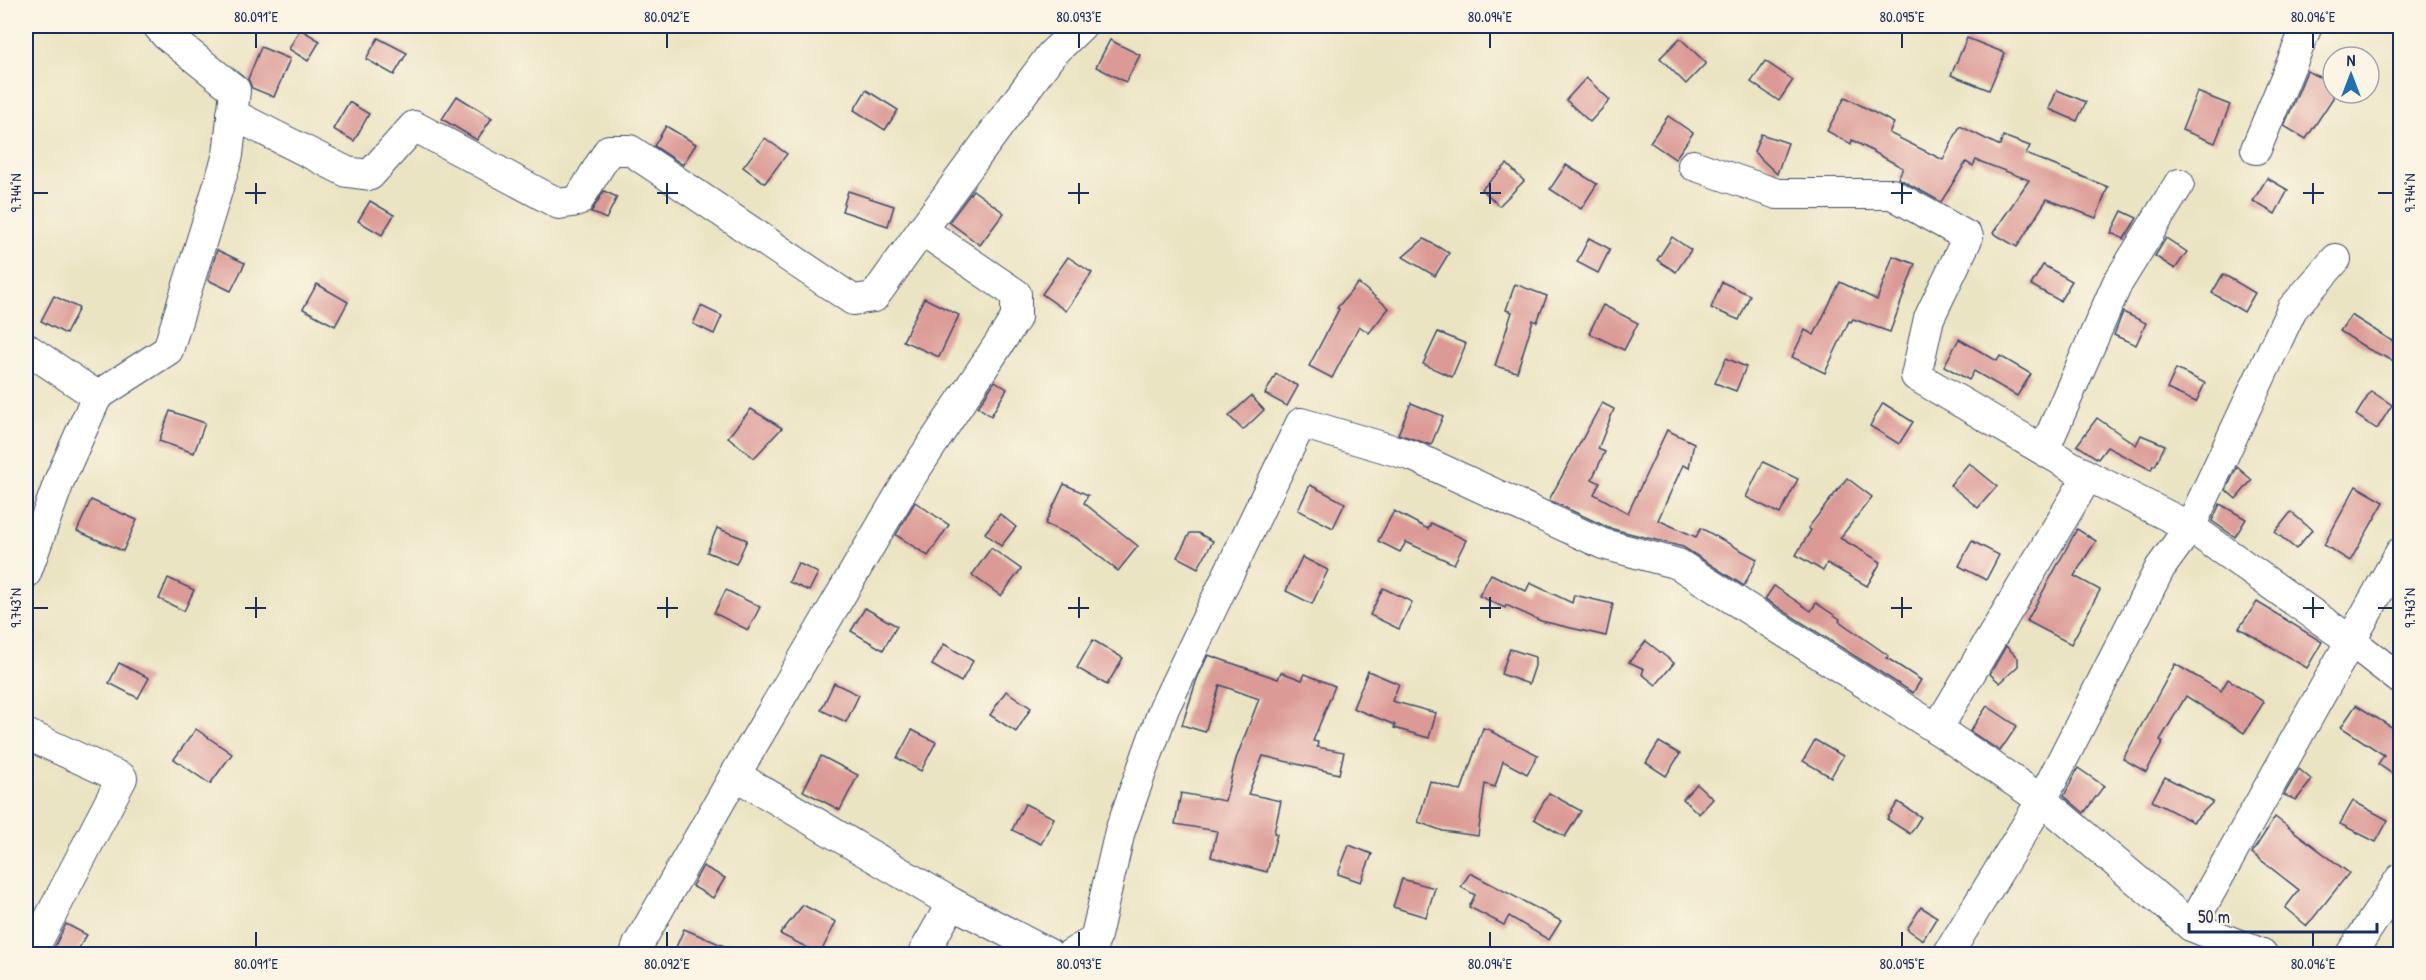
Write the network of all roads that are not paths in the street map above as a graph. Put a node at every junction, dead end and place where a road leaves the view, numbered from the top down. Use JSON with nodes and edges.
{"nodes":[{"id":1,"x":158,"y":26,"type":"edge"},
{"id":2,"x":1081,"y":26,"type":"edge"},
{"id":3,"x":2307,"y":26,"type":"edge"},
{"id":4,"x":232,"y":114,"type":"junction"},
{"id":5,"x":2256,"y":149,"type":"dead end"},
{"id":6,"x":1693,"y":165,"type":"dead end"},
{"id":7,"x":2179,"y":184,"type":"dead end"},
{"id":8,"x":922,"y":230,"type":"junction"},
{"id":9,"x":2336,"y":259,"type":"dead end"},
{"id":10,"x":26,"y":348,"type":"edge"},
{"id":11,"x":97,"y":396,"type":"junction"},
{"id":12,"x":2044,"y":450,"type":"junction"},
{"id":13,"x":2088,"y":476,"type":"junction"},
{"id":14,"x":2190,"y":527,"type":"junction"},
{"id":15,"x":2400,"y":553,"type":"edge"},
{"id":16,"x":26,"y":573,"type":"edge"},
{"id":17,"x":2351,"y":641,"type":"junction"},
{"id":18,"x":2400,"y":679,"type":"edge"},
{"id":19,"x":1937,"y":729,"type":"junction"},
{"id":20,"x":26,"y":734,"type":"edge"},
{"id":21,"x":735,"y":775,"type":"junction"},
{"id":22,"x":2042,"y":800,"type":"junction"},
{"id":23,"x":2400,"y":879,"type":"edge"},
{"id":24,"x":952,"y":903,"type":"junction"},
{"id":25,"x":2191,"y":926,"type":"junction"},
{"id":26,"x":31,"y":954,"type":"edge"},
{"id":27,"x":634,"y":954,"type":"edge"},
{"id":28,"x":923,"y":954,"type":"edge"},
{"id":29,"x":1049,"y":954,"type":"edge"},
{"id":30,"x":1071,"y":954,"type":"edge"},
{"id":31,"x":1948,"y":954,"type":"edge"},
{"id":32,"x":2262,"y":954,"type":"edge"},
{"id":33,"x":2351,"y":954,"type":"edge"}],
"edges":[{"from":1,"to":4,"type":"street"},
{"from":2,"to":8,"type":"street"},
{"from":3,"to":5,"type":"street"},
{"from":4,"to":8,"type":"street"},
{"from":4,"to":11,"type":"street"},
{"from":6,"to":12,"type":"street"},
{"from":7,"to":12,"type":"street"},
{"from":8,"to":21,"type":"street"},
{"from":9,"to":14,"type":"street"},
{"from":10,"to":11,"type":"street"},
{"from":11,"to":16,"type":"street"},
{"from":12,"to":13,"type":"street"},
{"from":13,"to":14,"type":"street"},
{"from":13,"to":19,"type":"street"},
{"from":14,"to":17,"type":"street"},
{"from":14,"to":22,"type":"street"},
{"from":15,"to":17,"type":"street"},
{"from":17,"to":18,"type":"street"},
{"from":17,"to":25,"type":"street"},
{"from":19,"to":22,"type":"street"},
{"from":19,"to":30,"type":"street"},
{"from":20,"to":26,"type":"street"},
{"from":21,"to":24,"type":"street"},
{"from":21,"to":27,"type":"street"},
{"from":22,"to":25,"type":"street"},
{"from":22,"to":31,"type":"street"},
{"from":23,"to":33,"type":"street"},
{"from":24,"to":28,"type":"street"},
{"from":24,"to":29,"type":"street"},
{"from":25,"to":32,"type":"street"}]}
